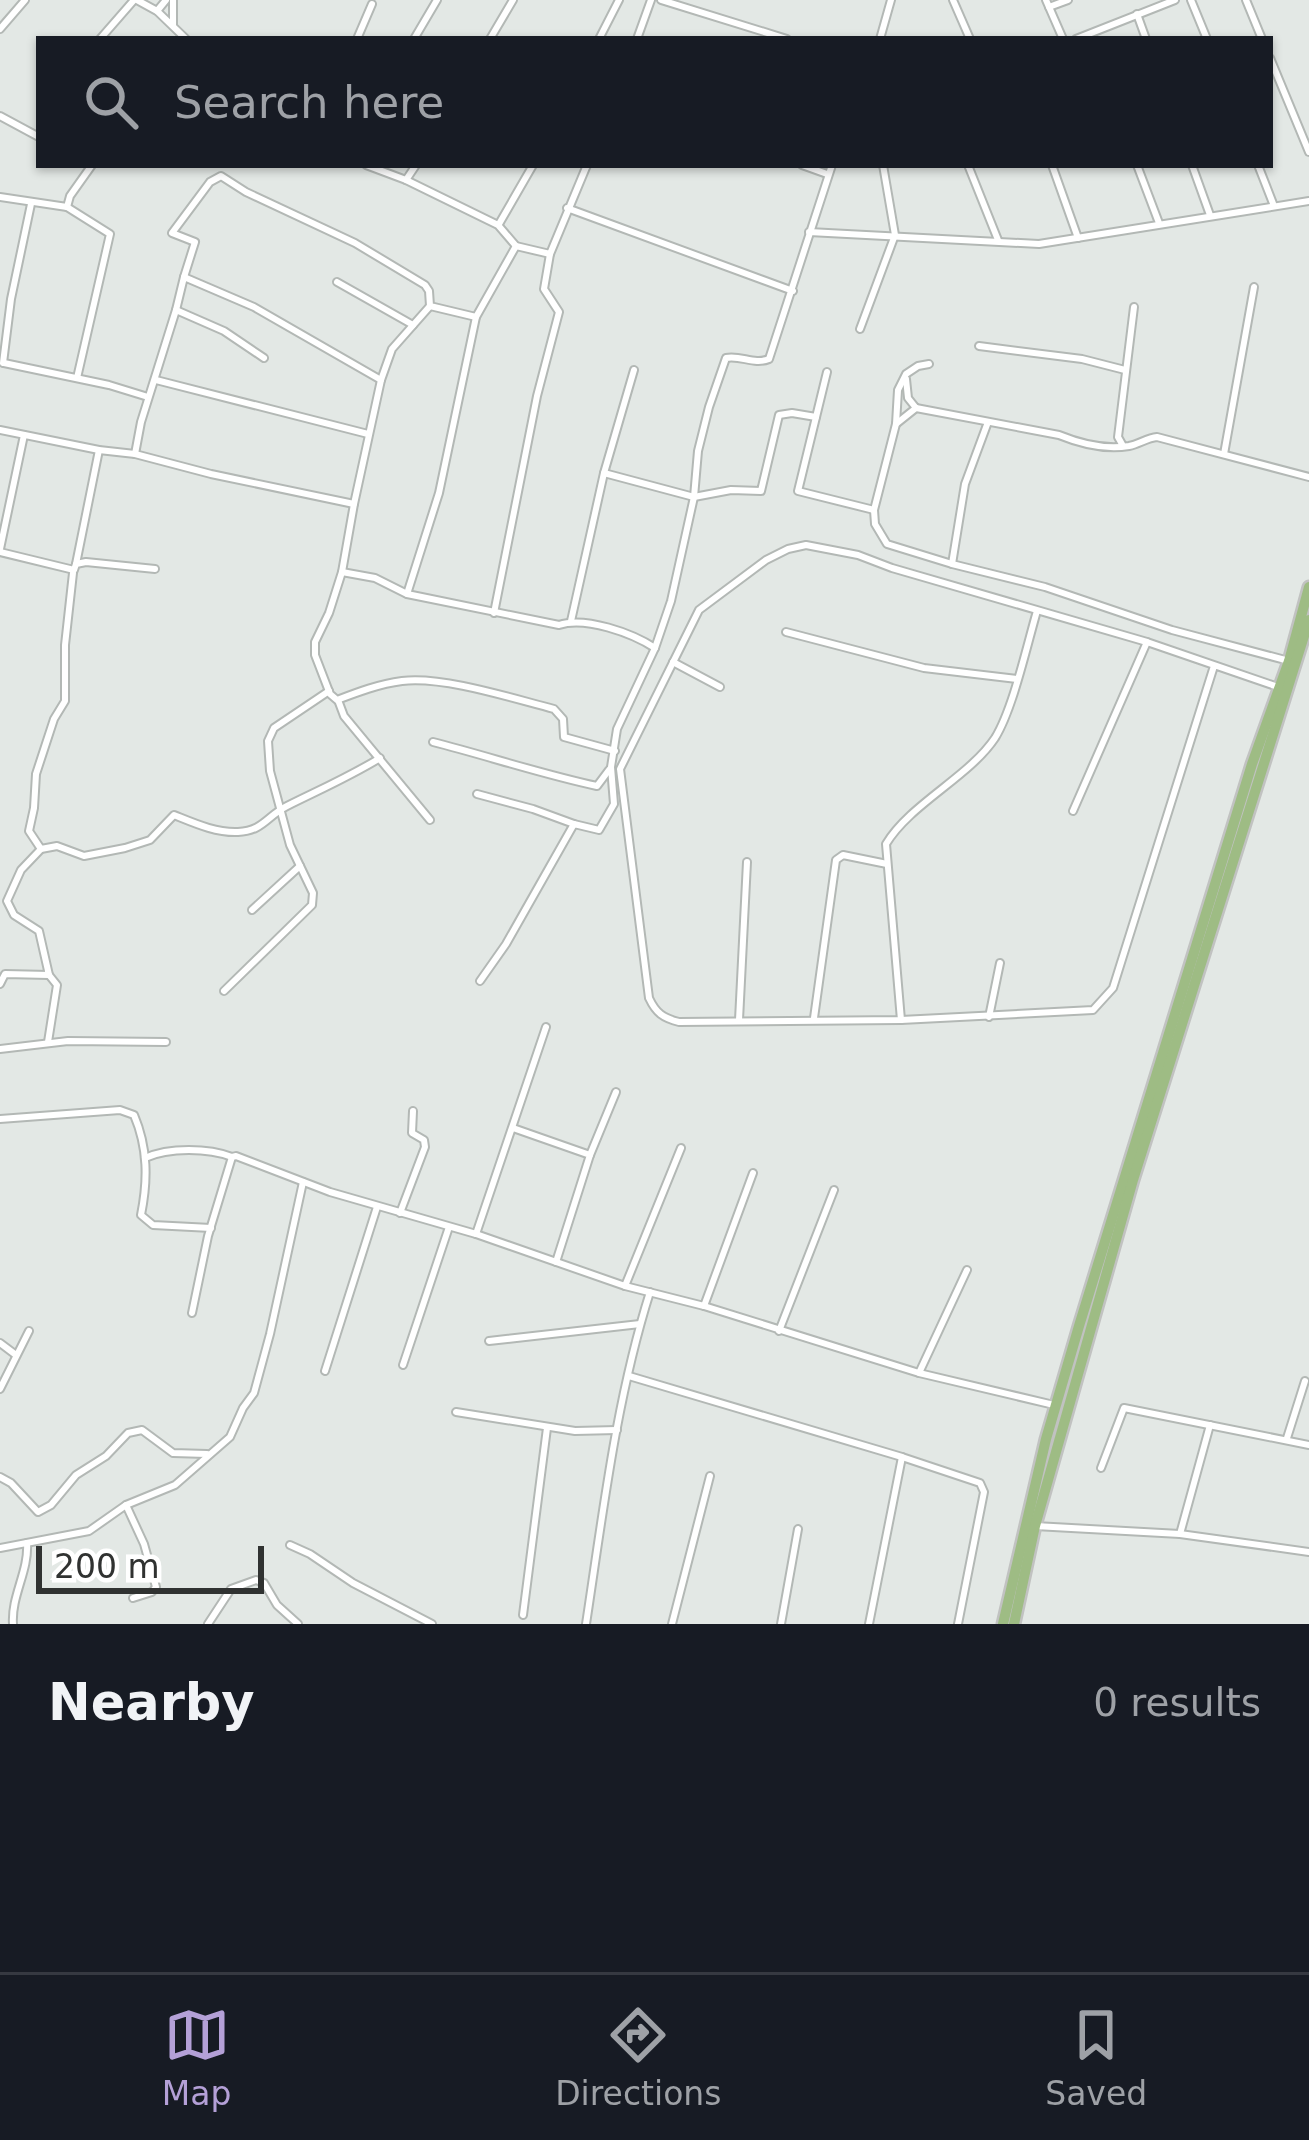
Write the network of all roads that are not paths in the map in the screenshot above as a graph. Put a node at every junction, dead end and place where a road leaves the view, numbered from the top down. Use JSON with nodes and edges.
{"nodes":[{"id":1,"x":25,"y":0,"type":"edge"},
{"id":2,"x":136,"y":0,"type":"edge"},
{"id":3,"x":169,"y":0,"type":"edge"},
{"id":4,"x":437,"y":0,"type":"edge"},
{"id":5,"x":513,"y":0,"type":"edge"},
{"id":6,"x":619,"y":0,"type":"edge"},
{"id":7,"x":651,"y":0,"type":"edge"},
{"id":8,"x":661,"y":0,"type":"edge"},
{"id":9,"x":700,"y":0,"type":"edge"},
{"id":10,"x":891,"y":0,"type":"edge"},
{"id":11,"x":953,"y":0,"type":"edge"},
{"id":12,"x":1068,"y":0,"type":"edge"},
{"id":13,"x":1175,"y":0,"type":"edge"},
{"id":14,"x":1192,"y":0,"type":"edge"},
{"id":15,"x":1246,"y":0,"type":"edge"},
{"id":16,"x":372,"y":4,"type":"dead end"},
{"id":17,"x":1048,"y":4,"type":"edge"},
{"id":18,"x":694,"y":10,"type":"junction"},
{"id":19,"x":157,"y":11,"type":"junction"},
{"id":20,"x":1136,"y":14,"type":"junction"},
{"id":21,"x":173,"y":25,"type":"junction"},
{"id":22,"x":0,"y":29,"type":"edge"},
{"id":23,"x":103,"y":36,"type":"edge"},
{"id":24,"x":183,"y":36,"type":"edge"},
{"id":25,"x":358,"y":36,"type":"edge"},
{"id":26,"x":416,"y":36,"type":"edge"},
{"id":27,"x":492,"y":36,"type":"edge"},
{"id":28,"x":601,"y":36,"type":"edge"},
{"id":29,"x":638,"y":36,"type":"edge"},
{"id":30,"x":777,"y":36,"type":"edge"},
{"id":31,"x":881,"y":36,"type":"edge"},
{"id":32,"x":969,"y":36,"type":"edge"},
{"id":33,"x":1062,"y":36,"type":"edge"},
{"id":34,"x":1093,"y":36,"type":"edge"},
{"id":35,"x":1145,"y":36,"type":"edge"},
{"id":36,"x":1206,"y":36,"type":"edge"},
{"id":37,"x":1261,"y":36,"type":"edge"},
{"id":38,"x":1273,"y":65,"type":"edge"},
{"id":39,"x":0,"y":116,"type":"edge"},
{"id":40,"x":36,"y":135,"type":"edge"},
{"id":41,"x":1309,"y":152,"type":"edge"},
{"id":42,"x":89,"y":168,"type":"edge"},
{"id":43,"x":374,"y":168,"type":"edge"},
{"id":44,"x":414,"y":168,"type":"edge"},
{"id":45,"x":531,"y":168,"type":"edge"},
{"id":46,"x":585,"y":168,"type":"edge"},
{"id":47,"x":884,"y":168,"type":"edge"},
{"id":48,"x":969,"y":168,"type":"edge"},
{"id":49,"x":1053,"y":168,"type":"edge"},
{"id":50,"x":1138,"y":168,"type":"edge"},
{"id":51,"x":1193,"y":168,"type":"edge"},
{"id":52,"x":1259,"y":168,"type":"edge"},
{"id":53,"x":830,"y":170,"type":"edge"},
{"id":54,"x":406,"y":180,"type":"junction"},
{"id":55,"x":0,"y":197,"type":"edge"},
{"id":56,"x":1309,"y":201,"type":"edge"},
{"id":57,"x":31,"y":203,"type":"junction"},
{"id":58,"x":1274,"y":206,"type":"junction"},
{"id":59,"x":67,"y":207,"type":"junction"},
{"id":60,"x":567,"y":208,"type":"junction"},
{"id":61,"x":1210,"y":215,"type":"junction"},
{"id":62,"x":1160,"y":224,"type":"junction"},
{"id":63,"x":498,"y":225,"type":"junction"},
{"id":64,"x":809,"y":232,"type":"junction"},
{"id":65,"x":895,"y":236,"type":"junction"},
{"id":66,"x":1078,"y":238,"type":"junction"},
{"id":67,"x":998,"y":240,"type":"junction"},
{"id":68,"x":516,"y":246,"type":"junction"},
{"id":69,"x":550,"y":254,"type":"junction"},
{"id":70,"x":184,"y":277,"type":"junction"},
{"id":71,"x":338,"y":282,"type":"dead end"},
{"id":72,"x":1254,"y":287,"type":"dead end"},
{"id":73,"x":793,"y":291,"type":"junction"},
{"id":74,"x":430,"y":306,"type":"junction"},
{"id":75,"x":1134,"y":307,"type":"dead end"},
{"id":76,"x":176,"y":310,"type":"junction"},
{"id":77,"x":476,"y":317,"type":"junction"},
{"id":78,"x":413,"y":325,"type":"junction"},
{"id":79,"x":860,"y":329,"type":"dead end"},
{"id":80,"x":979,"y":346,"type":"dead end"},
{"id":81,"x":264,"y":358,"type":"dead end"},
{"id":82,"x":1,"y":363,"type":"edge"},
{"id":83,"x":929,"y":364,"type":"dead end"},
{"id":84,"x":634,"y":370,"type":"dead end"},
{"id":85,"x":1125,"y":370,"type":"junction"},
{"id":86,"x":827,"y":372,"type":"dead end"},
{"id":87,"x":906,"y":374,"type":"junction"},
{"id":88,"x":77,"y":379,"type":"junction"},
{"id":89,"x":157,"y":380,"type":"junction"},
{"id":90,"x":381,"y":380,"type":"junction"},
{"id":91,"x":149,"y":397,"type":"junction"},
{"id":92,"x":916,"y":408,"type":"junction"},
{"id":93,"x":816,"y":417,"type":"junction"},
{"id":94,"x":988,"y":422,"type":"junction"},
{"id":95,"x":896,"y":424,"type":"junction"},
{"id":96,"x":0,"y":430,"type":"edge"},
{"id":97,"x":370,"y":434,"type":"junction"},
{"id":98,"x":24,"y":435,"type":"junction"},
{"id":99,"x":1123,"y":446,"type":"junction"},
{"id":100,"x":99,"y":450,"type":"junction"},
{"id":101,"x":135,"y":454,"type":"junction"},
{"id":102,"x":1224,"y":454,"type":"junction"},
{"id":103,"x":604,"y":473,"type":"junction"},
{"id":104,"x":1309,"y":477,"type":"edge"},
{"id":105,"x":694,"y":496,"type":"junction"},
{"id":106,"x":353,"y":504,"type":"junction"},
{"id":107,"x":874,"y":510,"type":"junction"},
{"id":108,"x":0,"y":550,"type":"edge"},
{"id":109,"x":952,"y":564,"type":"junction"},
{"id":110,"x":75,"y":568,"type":"junction"},
{"id":111,"x":155,"y":569,"type":"dead end"},
{"id":112,"x":342,"y":572,"type":"junction"},
{"id":113,"x":1309,"y":587,"type":"edge"},
{"id":114,"x":407,"y":594,"type":"junction"},
{"id":115,"x":1036,"y":611,"type":"junction"},
{"id":116,"x":494,"y":613,"type":"junction"},
{"id":117,"x":1309,"y":620,"type":"edge"},
{"id":118,"x":571,"y":621,"type":"junction"},
{"id":119,"x":786,"y":632,"type":"dead end"},
{"id":120,"x":1147,"y":642,"type":"junction"},
{"id":121,"x":655,"y":648,"type":"junction"},
{"id":122,"x":1288,"y":661,"type":"junction"},
{"id":123,"x":673,"y":662,"type":"junction"},
{"id":124,"x":1214,"y":666,"type":"junction"},
{"id":125,"x":1017,"y":680,"type":"junction"},
{"id":126,"x":719,"y":687,"type":"dead end"},
{"id":127,"x":1278,"y":687,"type":"junction"},
{"id":128,"x":329,"y":691,"type":"junction"},
{"id":129,"x":338,"y":700,"type":"junction"},
{"id":130,"x":433,"y":742,"type":"dead end"},
{"id":131,"x":615,"y":751,"type":"junction"},
{"id":132,"x":380,"y":758,"type":"junction"},
{"id":133,"x":611,"y":767,"type":"junction"},
{"id":134,"x":476,"y":794,"type":"dead end"},
{"id":135,"x":280,"y":809,"type":"junction"},
{"id":136,"x":1073,"y":812,"type":"dead end"},
{"id":137,"x":430,"y":820,"type":"dead end"},
{"id":138,"x":574,"y":824,"type":"junction"},
{"id":139,"x":41,"y":849,"type":"junction"},
{"id":140,"x":747,"y":862,"type":"dead end"},
{"id":141,"x":887,"y":864,"type":"junction"},
{"id":142,"x":300,"y":866,"type":"junction"},
{"id":143,"x":0,"y":878,"type":"edge"},
{"id":144,"x":14,"y":885,"type":"junction"},
{"id":145,"x":252,"y":910,"type":"dead end"},
{"id":146,"x":1000,"y":963,"type":"dead end"},
{"id":147,"x":49,"y":975,"type":"junction"},
{"id":148,"x":481,"y":981,"type":"dead end"},
{"id":149,"x":0,"y":984,"type":"edge"},
{"id":150,"x":224,"y":991,"type":"dead end"},
{"id":151,"x":989,"y":1016,"type":"junction"},
{"id":152,"x":814,"y":1019,"type":"junction"},
{"id":153,"x":739,"y":1020,"type":"junction"},
{"id":154,"x":902,"y":1020,"type":"junction"},
{"id":155,"x":546,"y":1027,"type":"dead end"},
{"id":156,"x":48,"y":1042,"type":"junction"},
{"id":157,"x":166,"y":1042,"type":"dead end"},
{"id":158,"x":0,"y":1049,"type":"edge"},
{"id":159,"x":616,"y":1093,"type":"dead end"},
{"id":160,"x":413,"y":1111,"type":"dead end"},
{"id":161,"x":0,"y":1119,"type":"edge"},
{"id":162,"x":513,"y":1128,"type":"junction"},
{"id":163,"x":1141,"y":1139,"type":"junction"},
{"id":164,"x":681,"y":1148,"type":"dead end"},
{"id":165,"x":590,"y":1155,"type":"junction"},
{"id":166,"x":232,"y":1156,"type":"junction"},
{"id":167,"x":146,"y":1158,"type":"junction"},
{"id":168,"x":753,"y":1173,"type":"dead end"},
{"id":169,"x":303,"y":1182,"type":"junction"},
{"id":170,"x":834,"y":1190,"type":"dead end"},
{"id":171,"x":376,"y":1207,"type":"junction"},
{"id":172,"x":400,"y":1214,"type":"junction"},
{"id":173,"x":449,"y":1227,"type":"junction"},
{"id":174,"x":211,"y":1228,"type":"junction"},
{"id":175,"x":476,"y":1234,"type":"junction"},
{"id":176,"x":556,"y":1262,"type":"junction"},
{"id":177,"x":967,"y":1270,"type":"dead end"},
{"id":178,"x":625,"y":1286,"type":"junction"},
{"id":179,"x":650,"y":1292,"type":"junction"},
{"id":180,"x":704,"y":1306,"type":"junction"},
{"id":181,"x":192,"y":1313,"type":"dead end"},
{"id":182,"x":640,"y":1324,"type":"junction"},
{"id":183,"x":29,"y":1330,"type":"dead end"},
{"id":184,"x":779,"y":1330,"type":"junction"},
{"id":185,"x":489,"y":1341,"type":"dead end"},
{"id":186,"x":0,"y":1343,"type":"edge"},
{"id":187,"x":16,"y":1355,"type":"junction"},
{"id":188,"x":403,"y":1365,"type":"dead end"},
{"id":189,"x":326,"y":1371,"type":"dead end"},
{"id":190,"x":920,"y":1372,"type":"junction"},
{"id":191,"x":628,"y":1376,"type":"junction"},
{"id":192,"x":1305,"y":1381,"type":"dead end"},
{"id":193,"x":0,"y":1389,"type":"edge"},
{"id":194,"x":1056,"y":1406,"type":"junction"},
{"id":195,"x":456,"y":1412,"type":"dead end"},
{"id":196,"x":1210,"y":1425,"type":"junction"},
{"id":197,"x":547,"y":1428,"type":"junction"},
{"id":198,"x":617,"y":1430,"type":"junction"},
{"id":199,"x":1287,"y":1438,"type":"junction"},
{"id":200,"x":1309,"y":1445,"type":"edge"},
{"id":201,"x":209,"y":1454,"type":"junction"},
{"id":202,"x":902,"y":1457,"type":"junction"},
{"id":203,"x":1101,"y":1468,"type":"dead end"},
{"id":204,"x":710,"y":1476,"type":"dead end"},
{"id":205,"x":0,"y":1477,"type":"edge"},
{"id":206,"x":126,"y":1505,"type":"junction"},
{"id":207,"x":1035,"y":1526,"type":"junction"},
{"id":208,"x":798,"y":1529,"type":"dead end"},
{"id":209,"x":1180,"y":1534,"type":"junction"},
{"id":210,"x":27,"y":1543,"type":"junction"},
{"id":211,"x":290,"y":1545,"type":"dead end"},
{"id":212,"x":0,"y":1548,"type":"edge"},
{"id":213,"x":1309,"y":1552,"type":"edge"},
{"id":214,"x":134,"y":1598,"type":"dead end"},
{"id":215,"x":523,"y":1615,"type":"dead end"},
{"id":216,"x":13,"y":1624,"type":"edge"},
{"id":217,"x":208,"y":1624,"type":"edge"},
{"id":218,"x":298,"y":1624,"type":"edge"},
{"id":219,"x":433,"y":1624,"type":"edge"},
{"id":220,"x":586,"y":1624,"type":"edge"},
{"id":221,"x":672,"y":1624,"type":"edge"},
{"id":222,"x":781,"y":1624,"type":"edge"},
{"id":223,"x":869,"y":1624,"type":"edge"},
{"id":224,"x":958,"y":1624,"type":"edge"},
{"id":225,"x":1003,"y":1624,"type":"edge"},
{"id":226,"x":1013,"y":1624,"type":"edge"}],
"edges":[{"from":1,"to":22,"type":"street"},
{"from":2,"to":19,"type":"street"},
{"from":2,"to":23,"type":"street"},
{"from":3,"to":19,"type":"street"},
{"from":3,"to":21,"type":"street"},
{"from":4,"to":26,"type":"street"},
{"from":5,"to":27,"type":"street"},
{"from":6,"to":28,"type":"street"},
{"from":7,"to":29,"type":"street"},
{"from":8,"to":18,"type":"street"},
{"from":9,"to":18,"type":"street"},
{"from":10,"to":31,"type":"street"},
{"from":11,"to":32,"type":"street"},
{"from":12,"to":17,"type":"street"},
{"from":13,"to":20,"type":"street"},
{"from":14,"to":36,"type":"street"},
{"from":15,"to":37,"type":"street"},
{"from":16,"to":25,"type":"street"},
{"from":17,"to":33,"type":"street"},
{"from":18,"to":30,"type":"street"},
{"from":19,"to":21,"type":"street"},
{"from":20,"to":34,"type":"street"},
{"from":20,"to":35,"type":"street"},
{"from":21,"to":24,"type":"street"},
{"from":38,"to":41,"type":"street"},
{"from":39,"to":40,"type":"street"},
{"from":42,"to":59,"type":"street"},
{"from":43,"to":54,"type":"street"},
{"from":44,"to":54,"type":"street"},
{"from":45,"to":63,"type":"street"},
{"from":46,"to":60,"type":"street"},
{"from":47,"to":65,"type":"street"},
{"from":48,"to":67,"type":"street"},
{"from":49,"to":66,"type":"street"},
{"from":50,"to":62,"type":"street"},
{"from":51,"to":61,"type":"street"},
{"from":52,"to":58,"type":"street"},
{"from":53,"to":64,"type":"street"},
{"from":54,"to":63,"type":"street"},
{"from":55,"to":57,"type":"street"},
{"from":56,"to":58,"type":"street"},
{"from":57,"to":59,"type":"street"},
{"from":57,"to":82,"type":"street"},
{"from":58,"to":61,"type":"street"},
{"from":59,"to":88,"type":"street"},
{"from":60,"to":69,"type":"street"},
{"from":60,"to":73,"type":"street"},
{"from":61,"to":62,"type":"street"},
{"from":62,"to":66,"type":"street"},
{"from":63,"to":68,"type":"street"},
{"from":64,"to":65,"type":"street"},
{"from":64,"to":73,"type":"street"},
{"from":65,"to":67,"type":"street"},
{"from":65,"to":79,"type":"street"},
{"from":66,"to":67,"type":"street"},
{"from":68,"to":69,"type":"street"},
{"from":68,"to":77,"type":"street"},
{"from":69,"to":116,"type":"street"},
{"from":70,"to":74,"type":"street"},
{"from":70,"to":76,"type":"street"},
{"from":70,"to":90,"type":"street"},
{"from":71,"to":78,"type":"street"},
{"from":72,"to":102,"type":"street"},
{"from":73,"to":105,"type":"street"},
{"from":74,"to":77,"type":"street"},
{"from":74,"to":78,"type":"street"},
{"from":75,"to":85,"type":"street"},
{"from":76,"to":81,"type":"street"},
{"from":76,"to":89,"type":"street"},
{"from":77,"to":114,"type":"street"},
{"from":78,"to":90,"type":"street"},
{"from":80,"to":85,"type":"street"},
{"from":82,"to":88,"type":"street"},
{"from":83,"to":87,"type":"street"},
{"from":84,"to":103,"type":"street"},
{"from":85,"to":99,"type":"street"},
{"from":86,"to":93,"type":"street"},
{"from":87,"to":92,"type":"street"},
{"from":87,"to":95,"type":"street"},
{"from":88,"to":91,"type":"street"},
{"from":89,"to":91,"type":"street"},
{"from":89,"to":97,"type":"street"},
{"from":90,"to":97,"type":"street"},
{"from":91,"to":101,"type":"street"},
{"from":92,"to":94,"type":"street"},
{"from":92,"to":95,"type":"street"},
{"from":93,"to":105,"type":"street"},
{"from":93,"to":107,"type":"street"},
{"from":94,"to":99,"type":"street"},
{"from":94,"to":109,"type":"street"},
{"from":95,"to":107,"type":"street"},
{"from":96,"to":98,"type":"street"},
{"from":97,"to":106,"type":"street"},
{"from":98,"to":100,"type":"street"},
{"from":98,"to":108,"type":"street"},
{"from":99,"to":102,"type":"street"},
{"from":100,"to":101,"type":"street"},
{"from":100,"to":110,"type":"street"},
{"from":101,"to":106,"type":"street"},
{"from":102,"to":104,"type":"street"},
{"from":103,"to":105,"type":"street"},
{"from":103,"to":118,"type":"street"},
{"from":105,"to":121,"type":"street"},
{"from":106,"to":112,"type":"street"},
{"from":107,"to":109,"type":"street"},
{"from":108,"to":110,"type":"street"},
{"from":109,"to":122,"type":"street"},
{"from":110,"to":111,"type":"street"},
{"from":110,"to":139,"type":"street"},
{"from":112,"to":114,"type":"street"},
{"from":112,"to":128,"type":"street"},
{"from":113,"to":122,"type":"highway"},
{"from":114,"to":116,"type":"street"},
{"from":115,"to":120,"type":"street"},
{"from":115,"to":123,"type":"street"},
{"from":115,"to":125,"type":"street"},
{"from":116,"to":118,"type":"street"},
{"from":117,"to":163,"type":"highway"},
{"from":118,"to":121,"type":"street"},
{"from":119,"to":125,"type":"street"},
{"from":120,"to":124,"type":"street"},
{"from":120,"to":136,"type":"street"},
{"from":121,"to":131,"type":"street"},
{"from":122,"to":127,"type":"highway"},
{"from":123,"to":126,"type":"street"},
{"from":123,"to":153,"type":"street"},
{"from":124,"to":127,"type":"street"},
{"from":124,"to":151,"type":"street"},
{"from":125,"to":141,"type":"street"},
{"from":127,"to":163,"type":"highway"},
{"from":128,"to":129,"type":"street"},
{"from":128,"to":135,"type":"street"},
{"from":129,"to":131,"type":"street"},
{"from":129,"to":132,"type":"street"},
{"from":130,"to":133,"type":"street"},
{"from":131,"to":133,"type":"street"},
{"from":132,"to":135,"type":"street"},
{"from":132,"to":137,"type":"street"},
{"from":133,"to":138,"type":"street"},
{"from":134,"to":138,"type":"street"},
{"from":135,"to":139,"type":"street"},
{"from":135,"to":142,"type":"street"},
{"from":138,"to":148,"type":"street"},
{"from":139,"to":144,"type":"street"},
{"from":140,"to":153,"type":"street"},
{"from":141,"to":152,"type":"street"},
{"from":141,"to":154,"type":"street"},
{"from":142,"to":145,"type":"street"},
{"from":142,"to":150,"type":"street"},
{"from":143,"to":144,"type":"street"},
{"from":144,"to":147,"type":"street"},
{"from":146,"to":151,"type":"street"},
{"from":147,"to":149,"type":"street"},
{"from":147,"to":156,"type":"street"},
{"from":151,"to":154,"type":"street"},
{"from":152,"to":153,"type":"street"},
{"from":152,"to":154,"type":"street"},
{"from":155,"to":162,"type":"street"},
{"from":156,"to":157,"type":"street"},
{"from":156,"to":158,"type":"street"},
{"from":159,"to":165,"type":"street"},
{"from":160,"to":172,"type":"street"},
{"from":161,"to":167,"type":"street"},
{"from":162,"to":165,"type":"street"},
{"from":162,"to":175,"type":"street"},
{"from":163,"to":194,"type":"highway"},
{"from":163,"to":207,"type":"highway"},
{"from":164,"to":178,"type":"street"},
{"from":165,"to":176,"type":"street"},
{"from":166,"to":167,"type":"street"},
{"from":166,"to":169,"type":"street"},
{"from":166,"to":174,"type":"street"},
{"from":167,"to":174,"type":"street"},
{"from":168,"to":180,"type":"street"},
{"from":169,"to":171,"type":"street"},
{"from":169,"to":201,"type":"street"},
{"from":170,"to":184,"type":"street"},
{"from":171,"to":172,"type":"street"},
{"from":171,"to":189,"type":"street"},
{"from":172,"to":173,"type":"street"},
{"from":173,"to":175,"type":"street"},
{"from":173,"to":188,"type":"street"},
{"from":174,"to":181,"type":"street"},
{"from":175,"to":176,"type":"street"},
{"from":176,"to":178,"type":"street"},
{"from":177,"to":190,"type":"street"},
{"from":178,"to":179,"type":"street"},
{"from":179,"to":180,"type":"street"},
{"from":179,"to":182,"type":"street"},
{"from":180,"to":184,"type":"street"},
{"from":182,"to":185,"type":"street"},
{"from":182,"to":191,"type":"street"},
{"from":183,"to":187,"type":"street"},
{"from":184,"to":190,"type":"street"},
{"from":186,"to":187,"type":"street"},
{"from":187,"to":193,"type":"street"},
{"from":190,"to":194,"type":"street"},
{"from":191,"to":198,"type":"street"},
{"from":191,"to":202,"type":"street"},
{"from":192,"to":199,"type":"street"},
{"from":194,"to":225,"type":"highway"},
{"from":195,"to":197,"type":"street"},
{"from":196,"to":199,"type":"street"},
{"from":196,"to":203,"type":"street"},
{"from":196,"to":209,"type":"street"},
{"from":197,"to":198,"type":"street"},
{"from":197,"to":215,"type":"street"},
{"from":198,"to":220,"type":"street"},
{"from":199,"to":200,"type":"street"},
{"from":201,"to":205,"type":"street"},
{"from":201,"to":206,"type":"street"},
{"from":202,"to":223,"type":"street"},
{"from":202,"to":224,"type":"street"},
{"from":204,"to":221,"type":"street"},
{"from":206,"to":210,"type":"street"},
{"from":206,"to":214,"type":"street"},
{"from":207,"to":209,"type":"street"},
{"from":207,"to":226,"type":"highway"},
{"from":208,"to":222,"type":"street"},
{"from":209,"to":213,"type":"street"},
{"from":210,"to":212,"type":"street"},
{"from":210,"to":216,"type":"street"},
{"from":211,"to":219,"type":"street"},
{"from":217,"to":218,"type":"street"}]}
